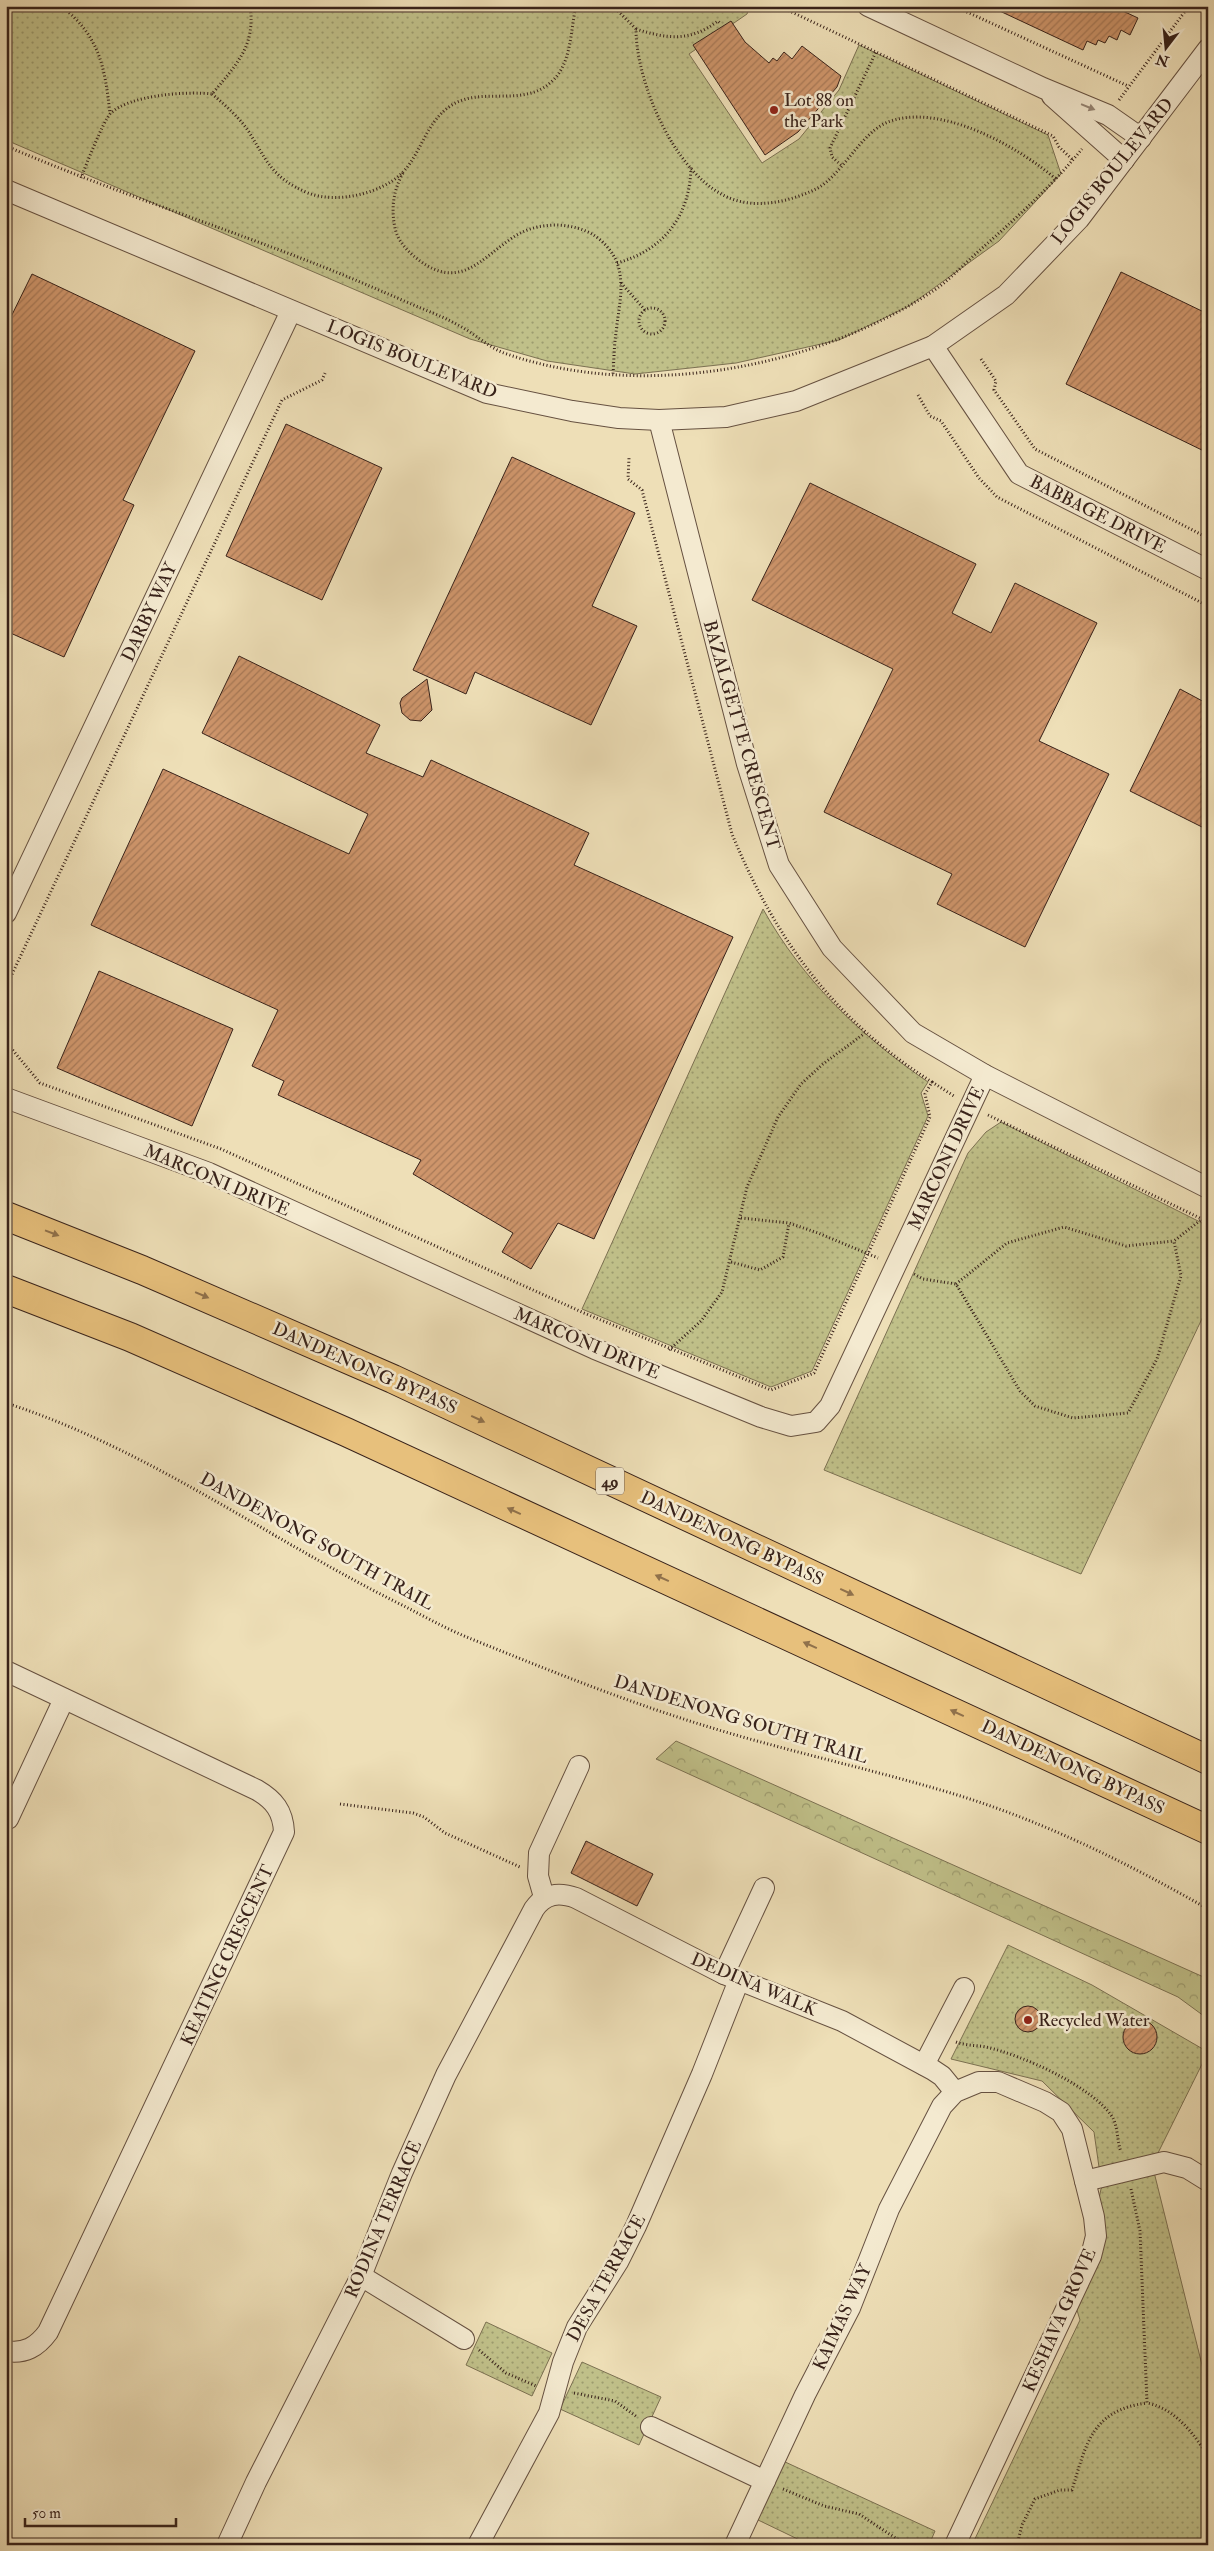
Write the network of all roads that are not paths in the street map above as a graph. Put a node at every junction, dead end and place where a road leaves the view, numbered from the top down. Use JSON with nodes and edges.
{"nodes":[{"id":1,"x":868,"y":6,"type":"edge"},
{"id":2,"x":1208,"y":49,"type":"edge"},
{"id":3,"x":1043,"y":88,"type":"junction"},
{"id":4,"x":1141,"y":138,"type":"junction"},
{"id":5,"x":1124,"y":160,"type":"junction"},
{"id":6,"x":6,"y":190,"type":"edge"},
{"id":7,"x":291,"y":311,"type":"junction"},
{"id":8,"x":933,"y":346,"type":"junction"},
{"id":9,"x":659,"y":420,"type":"junction"},
{"id":10,"x":1208,"y":570,"type":"edge"},
{"id":11,"x":6,"y":913,"type":"edge"},
{"id":12,"x":985,"y":1076,"type":"junction"},
{"id":13,"x":6,"y":1098,"type":"edge"},
{"id":14,"x":1208,"y":1188,"type":"edge"},
{"id":15,"x":6,"y":1216,"type":"edge"},
{"id":16,"x":6,"y":1288,"type":"edge"},
{"id":17,"x":6,"y":1672,"type":"edge"},
{"id":18,"x":64,"y":1699,"type":"junction"},
{"id":19,"x":1208,"y":1760,"type":"edge"},
{"id":20,"x":579,"y":1766,"type":"dead end"},
{"id":21,"x":8,"y":1819,"type":"dead end"},
{"id":22,"x":1208,"y":1830,"type":"edge"},
{"id":23,"x":764,"y":1888,"type":"dead end"},
{"id":24,"x":544,"y":1897,"type":"junction"},
{"id":25,"x":732,"y":1977,"type":"junction"},
{"id":26,"x":964,"y":1988,"type":"dead end"},
{"id":27,"x":924,"y":2065,"type":"junction"},
{"id":28,"x":955,"y":2092,"type":"junction"},
{"id":29,"x":1085,"y":2181,"type":"junction"},
{"id":30,"x":1208,"y":2182,"type":"edge"},
{"id":31,"x":361,"y":2276,"type":"junction"},
{"id":32,"x":464,"y":2339,"type":"road end"},
{"id":33,"x":6,"y":2351,"type":"edge"},
{"id":34,"x":651,"y":2427,"type":"road end"},
{"id":35,"x":765,"y":2481,"type":"junction"},
{"id":36,"x":227,"y":2545,"type":"edge"},
{"id":37,"x":478,"y":2545,"type":"edge"},
{"id":38,"x":735,"y":2545,"type":"edge"},
{"id":39,"x":955,"y":2545,"type":"edge"}],
"edges":[{"from":1,"to":3,"type":"street"},
{"from":2,"to":4,"type":"street","name":"LOGIS BOULEVARD"},
{"from":3,"to":4,"type":"street","one_way":true},
{"from":3,"to":5,"type":"street"},
{"from":4,"to":5,"type":"street","name":"LOGIS BOULEVARD"},
{"from":5,"to":8,"type":"street","name":"LOGIS BOULEVARD"},
{"from":6,"to":7,"type":"street","name":"LOGIS BOULEVARD"},
{"from":7,"to":9,"type":"street","name":"LOGIS BOULEVARD"},
{"from":7,"to":11,"type":"street","name":"DARBY WAY"},
{"from":8,"to":9,"type":"street","name":"LOGIS BOULEVARD"},
{"from":8,"to":10,"type":"street","name":"BABBAGE DRIVE"},
{"from":9,"to":12,"type":"street","name":"BAZALGETTE CRESCENT"},
{"from":12,"to":13,"type":"street","name":"MARCONI DRIVE"},
{"from":12,"to":14,"type":"street","name":"BAZALGETTE CRESCENT"},
{"from":15,"to":19,"type":"highway","name":"DANDENONG BYPASS","number":"49","one_way":true},
{"from":22,"to":16,"type":"highway","name":"DANDENONG BYPASS","one_way":true},
{"from":17,"to":18,"type":"street","name":"KEATING CRESCENT"},
{"from":18,"to":21,"type":"street"},
{"from":18,"to":33,"type":"street","name":"KEATING CRESCENT"},
{"from":20,"to":24,"type":"street"},
{"from":23,"to":25,"type":"street","name":"DESA TERRACE"},
{"from":24,"to":25,"type":"street","name":"DEDINA WALK"},
{"from":24,"to":31,"type":"street","name":"RODINA TERRACE"},
{"from":25,"to":27,"type":"street","name":"DEDINA WALK"},
{"from":25,"to":37,"type":"street","name":"DESA TERRACE"},
{"from":26,"to":27,"type":"street"},
{"from":27,"to":28,"type":"street","name":"DEDINA WALK"},
{"from":28,"to":29,"type":"street","name":"KESHAVA GROVE"},
{"from":28,"to":35,"type":"street","name":"KAIMAS WAY"},
{"from":29,"to":30,"type":"street"},
{"from":29,"to":39,"type":"street","name":"KESHAVA GROVE"},
{"from":31,"to":32,"type":"street"},
{"from":31,"to":36,"type":"street","name":"RODINA TERRACE"},
{"from":34,"to":35,"type":"street"},
{"from":35,"to":38,"type":"street","name":"KAIMAS WAY"}]}
